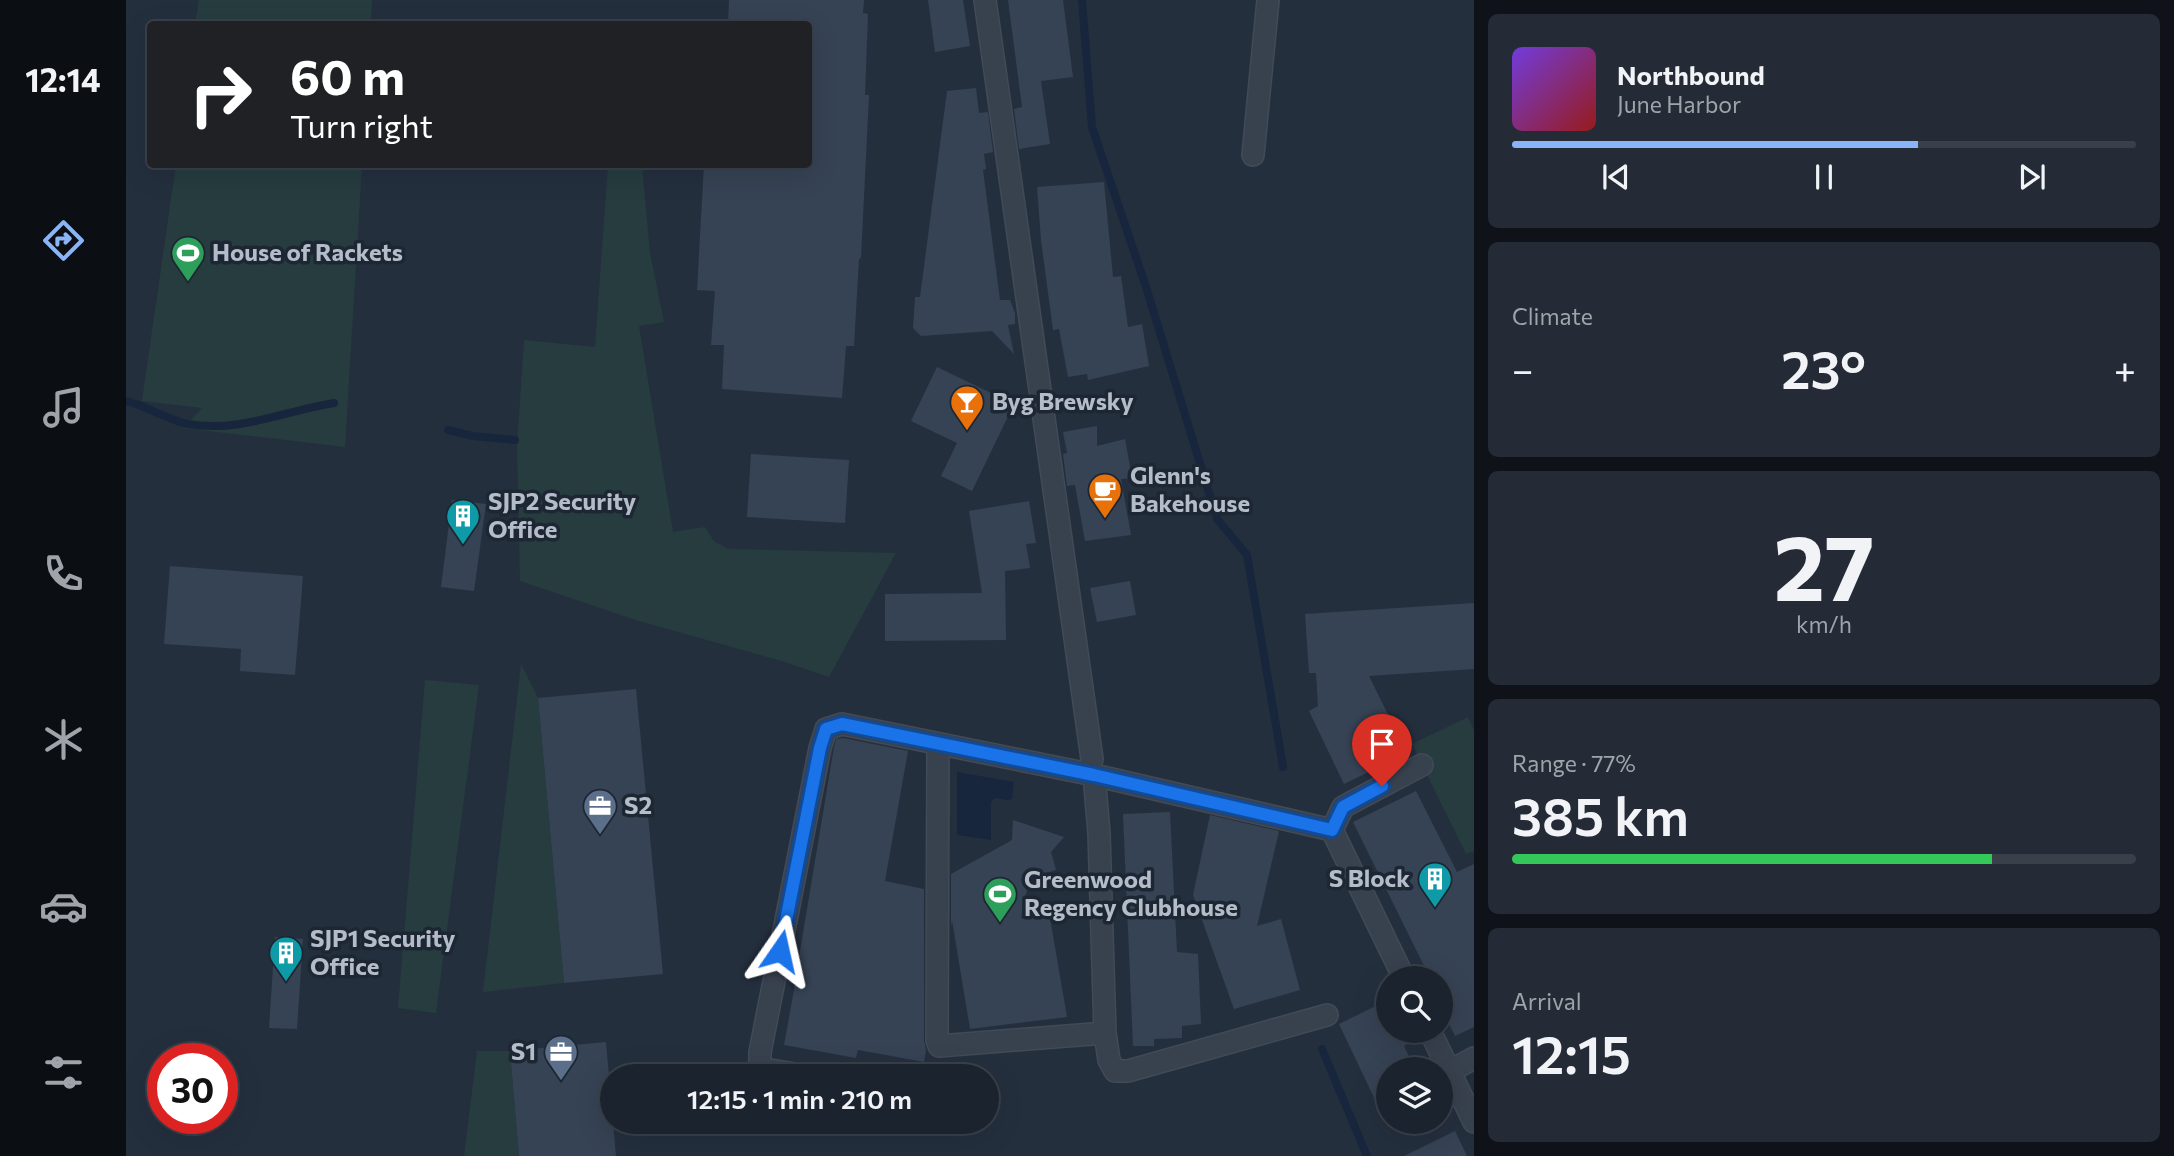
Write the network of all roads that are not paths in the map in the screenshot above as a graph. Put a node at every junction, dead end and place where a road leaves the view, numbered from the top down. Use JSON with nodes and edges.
{"nodes":[{"id":1,"x":985,"y":0,"type":"edge"},
{"id":2,"x":1268,"y":0,"type":"edge"},
{"id":3,"x":1253,"y":155,"type":"dead end"},
{"id":4,"x":938,"y":744,"type":"junction"},
{"id":5,"x":1422,"y":765,"type":"dead end"},
{"id":6,"x":1093,"y":767,"type":"junction"},
{"id":7,"x":1332,"y":830,"type":"junction"},
{"id":8,"x":1399,"y":966,"type":"edge"},
{"id":9,"x":1327,"y":1015,"type":"dead end"},
{"id":10,"x":1105,"y":1032,"type":"junction"},
{"id":11,"x":1474,"y":1058,"type":"edge"},
{"id":12,"x":760,"y":1064,"type":"edge"},
{"id":13,"x":1453,"y":1069,"type":"edge"},
{"id":14,"x":1453,"y":1077,"type":"edge"},
{"id":15,"x":1474,"y":1122,"type":"edge"}],
"edges":[{"from":1,"to":6,"type":"street"},
{"from":2,"to":3,"type":"street"},
{"from":4,"to":6,"type":"street"},
{"from":4,"to":10,"type":"street"},
{"from":4,"to":12,"type":"street"},
{"from":5,"to":7,"type":"street"},
{"from":6,"to":7,"type":"street"},
{"from":6,"to":10,"type":"street"},
{"from":7,"to":8,"type":"street"},
{"from":9,"to":10,"type":"street"},
{"from":11,"to":13,"type":"street"},
{"from":14,"to":15,"type":"street"}]}
